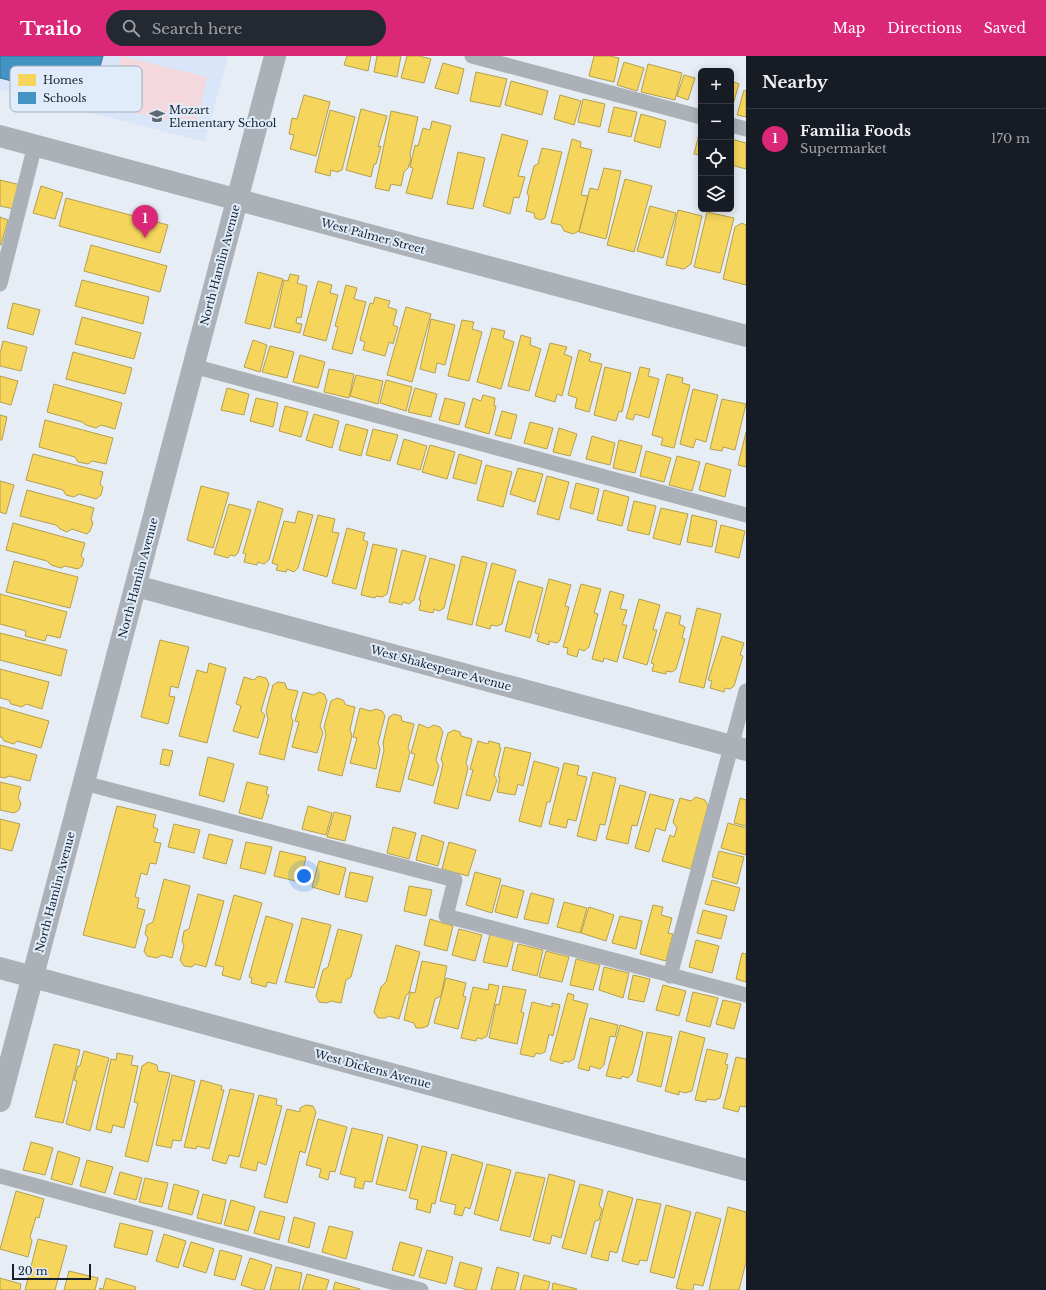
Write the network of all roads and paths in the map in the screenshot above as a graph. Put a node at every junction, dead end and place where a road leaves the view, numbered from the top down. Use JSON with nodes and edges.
{"nodes":[{"id":1,"x":275,"y":56,"type":"edge"},
{"id":2,"x":472,"y":56,"type":"edge"},
{"id":3,"x":698,"y":116,"type":"edge"},
{"id":4,"x":734,"y":126,"type":"edge"},
{"id":5,"x":746,"y":129,"type":"edge"},
{"id":6,"x":0,"y":136,"type":"edge"},
{"id":7,"x":35,"y":145,"type":"junction"},
{"id":8,"x":238,"y":199,"type":"junction"},
{"id":9,"x":0,"y":284,"type":"edge"},
{"id":10,"x":746,"y":336,"type":"edge"},
{"id":11,"x":194,"y":366,"type":"junction"},
{"id":12,"x":746,"y":515,"type":"edge"},
{"id":13,"x":136,"y":586,"type":"junction"},
{"id":14,"x":746,"y":691,"type":"edge"},
{"id":15,"x":739,"y":748,"type":"edge"},
{"id":16,"x":84,"y":783,"type":"junction"},
{"id":17,"x":0,"y":968,"type":"edge"},
{"id":18,"x":670,"y":976,"type":"junction"},
{"id":19,"x":33,"y":977,"type":"junction"},
{"id":20,"x":746,"y":995,"type":"edge"},
{"id":21,"x":0,"y":1101,"type":"edge"},
{"id":22,"x":746,"y":1170,"type":"edge"},
{"id":23,"x":0,"y":1176,"type":"edge"},
{"id":24,"x":421,"y":1290,"type":"edge"}],
"edges":[{"from":1,"to":8,"type":"street","name":"North Hamlin Avenue"},
{"from":2,"to":3,"type":"lane"},
{"from":4,"to":5,"type":"lane"},
{"from":6,"to":7,"type":"street","name":"West Palmer Street"},
{"from":7,"to":8,"type":"street","name":"West Palmer Street"},
{"from":7,"to":9,"type":"lane"},
{"from":8,"to":10,"type":"street","name":"West Palmer Street"},
{"from":8,"to":11,"type":"street","name":"North Hamlin Avenue"},
{"from":11,"to":12,"type":"lane"},
{"from":11,"to":13,"type":"street","name":"North Hamlin Avenue"},
{"from":13,"to":15,"type":"street","name":"West Shakespeare Avenue"},
{"from":13,"to":16,"type":"street","name":"North Hamlin Avenue"},
{"from":14,"to":15,"type":"lane"},
{"from":15,"to":18,"type":"lane"},
{"from":16,"to":18,"type":"lane"},
{"from":16,"to":19,"type":"street","name":"North Hamlin Avenue"},
{"from":17,"to":19,"type":"street","name":"West Dickens Avenue"},
{"from":18,"to":20,"type":"lane"},
{"from":19,"to":21,"type":"street","name":"North Hamlin Avenue"},
{"from":19,"to":22,"type":"street","name":"West Dickens Avenue"},
{"from":23,"to":24,"type":"lane"}]}
